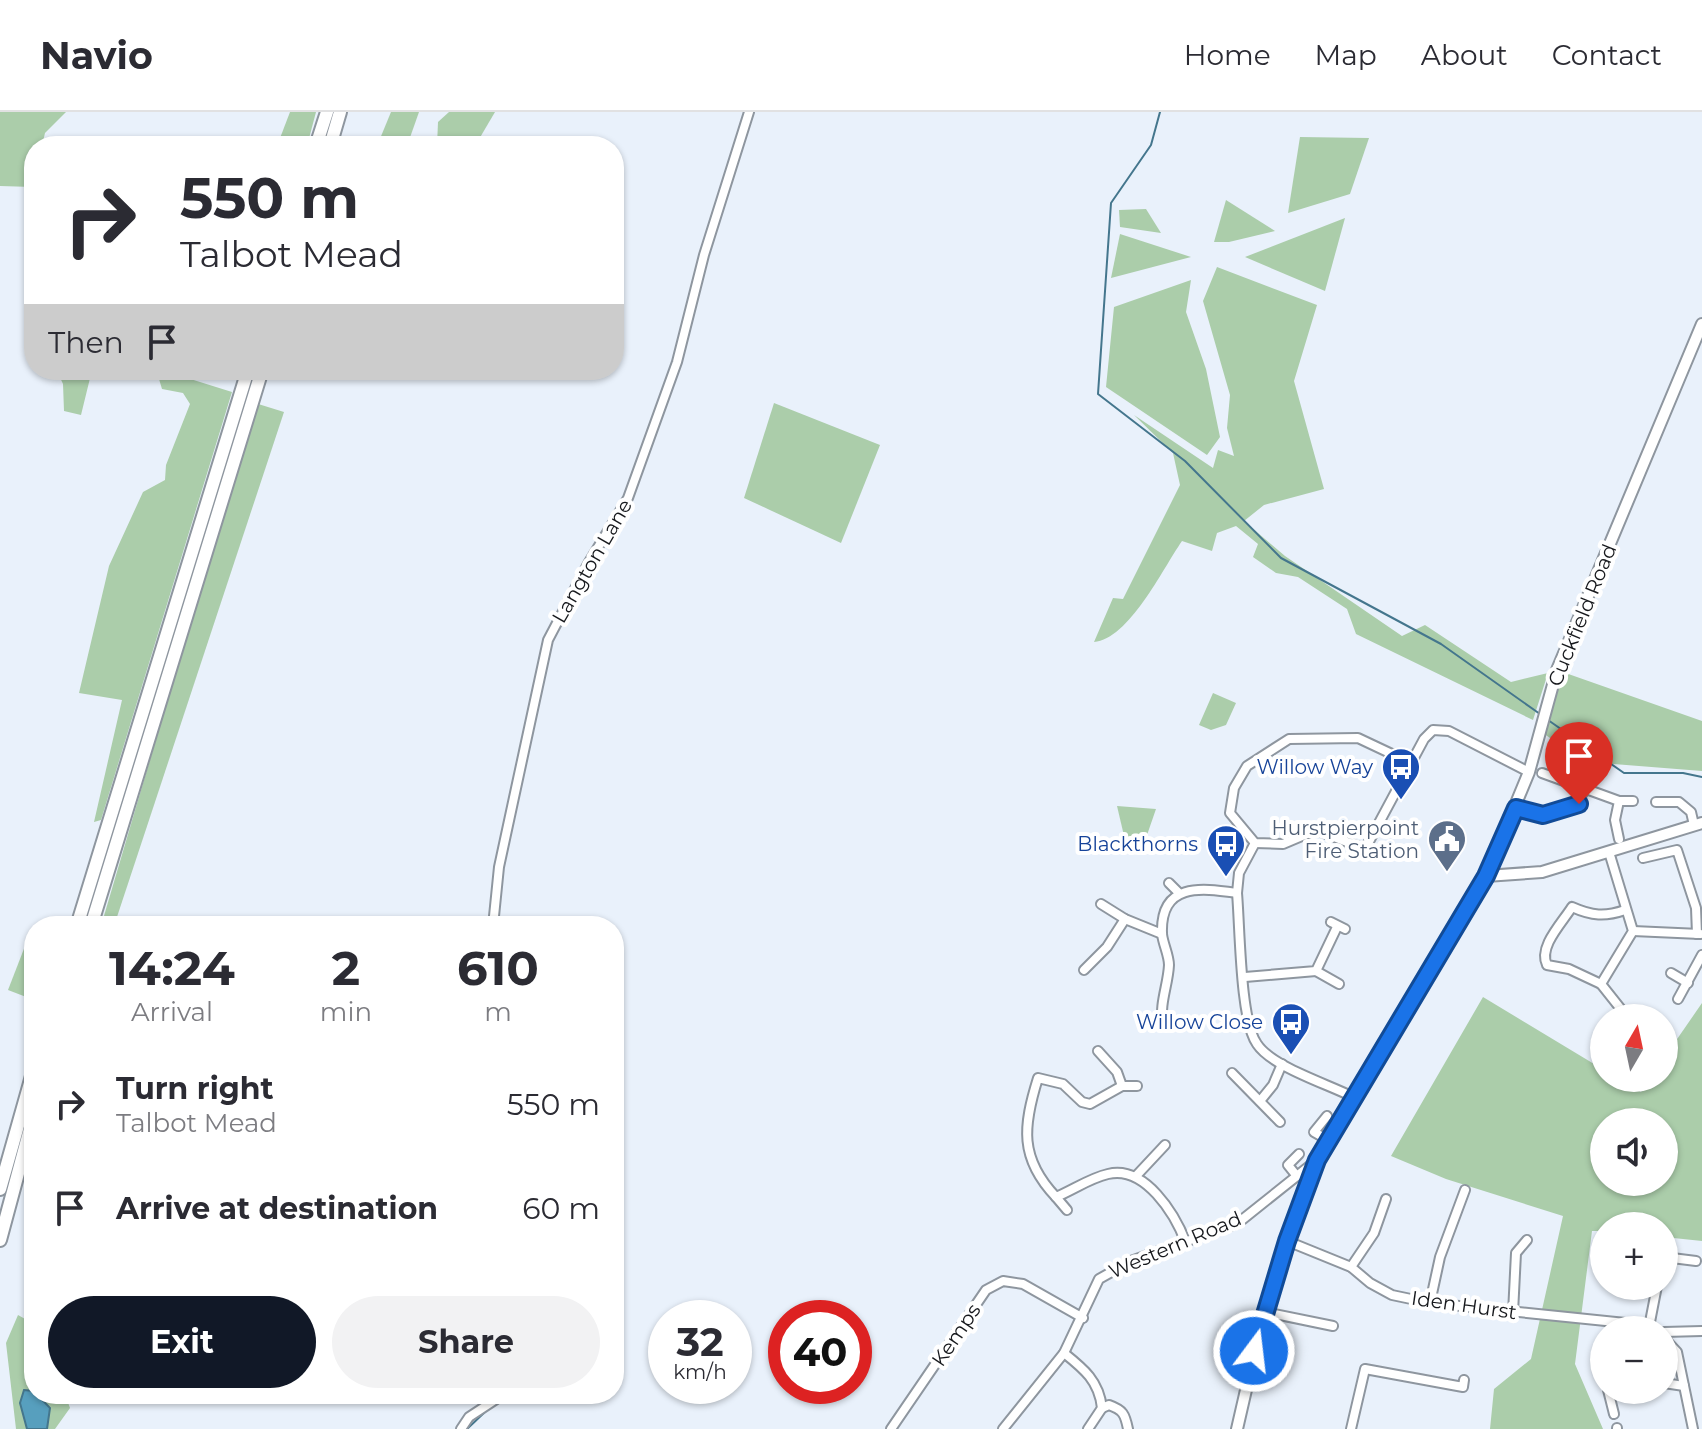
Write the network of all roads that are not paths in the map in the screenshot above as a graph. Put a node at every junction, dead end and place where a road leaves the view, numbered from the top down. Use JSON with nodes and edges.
{"nodes":[{"id":1,"x":327,"y":112,"type":"edge"},
{"id":2,"x":340,"y":112,"type":"edge"},
{"id":3,"x":749,"y":112,"type":"edge"},
{"id":4,"x":319,"y":136,"type":"edge"},
{"id":5,"x":333,"y":136,"type":"edge"},
{"id":6,"x":1702,"y":324,"type":"edge"},
{"id":7,"x":245,"y":380,"type":"edge"},
{"id":8,"x":259,"y":380,"type":"edge"},
{"id":9,"x":1411,"y":763,"type":"junction"},
{"id":10,"x":1529,"y":772,"type":"junction"},
{"id":11,"x":1542,"y":773,"type":"dead end"},
{"id":12,"x":1586,"y":788,"type":"junction"},
{"id":13,"x":1619,"y":801,"type":"junction"},
{"id":14,"x":1633,"y":801,"type":"dead end"},
{"id":15,"x":1656,"y":802,"type":"dead end"},
{"id":16,"x":1516,"y":808,"type":"junction"},
{"id":17,"x":1698,"y":824,"type":"edge"},
{"id":18,"x":1619,"y":839,"type":"dead end"},
{"id":19,"x":1255,"y":843,"type":"junction"},
{"id":20,"x":1609,"y":852,"type":"junction"},
{"id":21,"x":1643,"y":858,"type":"dead end"},
{"id":22,"x":1486,"y":876,"type":"junction"},
{"id":23,"x":1169,"y":883,"type":"dead end"},
{"id":24,"x":1179,"y":893,"type":"junction"},
{"id":25,"x":1237,"y":893,"type":"junction"},
{"id":26,"x":1101,"y":904,"type":"dead end"},
{"id":27,"x":1625,"y":910,"type":"junction"},
{"id":28,"x":80,"y":916,"type":"edge"},
{"id":29,"x":94,"y":916,"type":"edge"},
{"id":30,"x":494,"y":916,"type":"edge"},
{"id":31,"x":1125,"y":919,"type":"junction"},
{"id":32,"x":1337,"y":926,"type":"dead end"},
{"id":33,"x":1633,"y":931,"type":"junction"},
{"id":34,"x":1162,"y":934,"type":"junction"},
{"id":35,"x":1699,"y":934,"type":"edge"},
{"id":36,"x":1702,"y":955,"type":"edge"},
{"id":37,"x":1084,"y":970,"type":"dead end"},
{"id":38,"x":1316,"y":971,"type":"junction"},
{"id":39,"x":1671,"y":973,"type":"dead end"},
{"id":40,"x":1245,"y":977,"type":"junction"},
{"id":41,"x":1688,"y":983,"type":"junction"},
{"id":42,"x":1339,"y":984,"type":"dead end"},
{"id":43,"x":1601,"y":984,"type":"junction"},
{"id":44,"x":1678,"y":999,"type":"dead end"},
{"id":45,"x":1617,"y":1004,"type":"edge"},
{"id":46,"x":1163,"y":1025,"type":"dead end"},
{"id":47,"x":1098,"y":1055,"type":"dead end"},
{"id":48,"x":1282,"y":1064,"type":"junction"},
{"id":49,"x":1232,"y":1073,"type":"dead end"},
{"id":50,"x":1122,"y":1086,"type":"junction"},
{"id":51,"x":1137,"y":1086,"type":"dead end"},
{"id":52,"x":1353,"y":1097,"type":"junction"},
{"id":53,"x":1260,"y":1101,"type":"junction"},
{"id":54,"x":24,"y":1104,"type":"edge"},
{"id":55,"x":1327,"y":1116,"type":"dead end"},
{"id":56,"x":1280,"y":1122,"type":"dead end"},
{"id":57,"x":1328,"y":1140,"type":"junction"},
{"id":58,"x":1165,"y":1145,"type":"dead end"},
{"id":59,"x":24,"y":1151,"type":"edge"},
{"id":60,"x":1299,"y":1154,"type":"dead end"},
{"id":61,"x":1317,"y":1160,"type":"junction"},
{"id":62,"x":1296,"y":1175,"type":"junction"},
{"id":63,"x":1136,"y":1176,"type":"junction"},
{"id":64,"x":0,"y":1189,"type":"edge"},
{"id":65,"x":1465,"y":1190,"type":"dead end"},
{"id":66,"x":1056,"y":1197,"type":"junction"},
{"id":67,"x":1386,"y":1199,"type":"dead end"},
{"id":68,"x":1067,"y":1210,"type":"dead end"},
{"id":69,"x":0,"y":1240,"type":"edge"},
{"id":70,"x":1527,"y":1240,"type":"dead end"},
{"id":71,"x":1287,"y":1241,"type":"junction"},
{"id":72,"x":1186,"y":1243,"type":"junction"},
{"id":73,"x":1678,"y":1259,"type":"edge"},
{"id":74,"x":1696,"y":1261,"type":"dead end"},
{"id":75,"x":1351,"y":1267,"type":"junction"},
{"id":76,"x":1430,"y":1303,"type":"junction"},
{"id":77,"x":1265,"y":1312,"type":"junction"},
{"id":78,"x":1513,"y":1313,"type":"junction"},
{"id":79,"x":1083,"y":1318,"type":"junction"},
{"id":80,"x":1590,"y":1319,"type":"edge"},
{"id":81,"x":1333,"y":1326,"type":"dead end"},
{"id":82,"x":1702,"y":1331,"type":"edge"},
{"id":83,"x":1678,"y":1332,"type":"edge"},
{"id":84,"x":1064,"y":1353,"type":"junction"},
{"id":85,"x":1678,"y":1357,"type":"edge"},
{"id":86,"x":1464,"y":1380,"type":"dead end"},
{"id":87,"x":1678,"y":1385,"type":"edge"},
{"id":88,"x":1684,"y":1386,"type":"junction"},
{"id":89,"x":489,"y":1404,"type":"edge"},
{"id":90,"x":1612,"y":1404,"type":"edge"},
{"id":91,"x":1102,"y":1408,"type":"junction"},
{"id":92,"x":1614,"y":1414,"type":"dead end"},
{"id":93,"x":461,"y":1429,"type":"edge"},
{"id":94,"x":891,"y":1429,"type":"edge"},
{"id":95,"x":1003,"y":1429,"type":"edge"},
{"id":96,"x":1088,"y":1429,"type":"edge"},
{"id":97,"x":1128,"y":1429,"type":"edge"},
{"id":98,"x":1237,"y":1429,"type":"edge"},
{"id":99,"x":1351,"y":1429,"type":"edge"},
{"id":100,"x":1693,"y":1429,"type":"edge"}],
"edges":[{"from":1,"to":4,"type":"highway"},
{"from":2,"to":5,"type":"highway"},
{"from":3,"to":30,"type":"street","name":"Langton Lane"},
{"from":6,"to":10,"type":"street","name":"Cuckfield Road"},
{"from":7,"to":28,"type":"highway"},
{"from":8,"to":29,"type":"highway"},
{"from":9,"to":10,"type":"street"},
{"from":9,"to":19,"type":"street"},
{"from":9,"to":19,"type":"street"},
{"from":10,"to":16,"type":"street","name":"Cuckfield Road"},
{"from":11,"to":12,"type":"street"},
{"from":12,"to":13,"type":"street"},
{"from":12,"to":16,"type":"street"},
{"from":13,"to":14,"type":"street"},
{"from":13,"to":18,"type":"street"},
{"from":15,"to":17,"type":"street"},
{"from":16,"to":22,"type":"street","name":"Cuckfield Road"},
{"from":17,"to":20,"type":"street"},
{"from":19,"to":25,"type":"street"},
{"from":20,"to":22,"type":"street"},
{"from":20,"to":27,"type":"street"},
{"from":21,"to":35,"type":"street"},
{"from":22,"to":52,"type":"street","name":"Cuckfield Road"},
{"from":23,"to":24,"type":"street"},
{"from":24,"to":25,"type":"street"},
{"from":24,"to":34,"type":"street"},
{"from":25,"to":40,"type":"street"},
{"from":26,"to":31,"type":"street"},
{"from":27,"to":33,"type":"street"},
{"from":27,"to":43,"type":"street"},
{"from":31,"to":34,"type":"street"},
{"from":31,"to":37,"type":"street"},
{"from":32,"to":38,"type":"street"},
{"from":33,"to":35,"type":"street"},
{"from":33,"to":43,"type":"street"},
{"from":34,"to":46,"type":"street"},
{"from":36,"to":41,"type":"street"},
{"from":38,"to":40,"type":"street"},
{"from":38,"to":42,"type":"street"},
{"from":39,"to":41,"type":"street"},
{"from":40,"to":48,"type":"street"},
{"from":41,"to":44,"type":"street"},
{"from":43,"to":45,"type":"street"},
{"from":47,"to":50,"type":"street"},
{"from":48,"to":52,"type":"street"},
{"from":48,"to":53,"type":"street"},
{"from":49,"to":53,"type":"street"},
{"from":50,"to":51,"type":"street"},
{"from":50,"to":66,"type":"street"},
{"from":52,"to":57,"type":"street","name":"Cuckfield Road"},
{"from":53,"to":56,"type":"street"},
{"from":54,"to":64,"type":"highway"},
{"from":55,"to":57,"type":"street"},
{"from":57,"to":61,"type":"street","name":"Cuckfield Road"},
{"from":58,"to":63,"type":"street"},
{"from":59,"to":69,"type":"highway"},
{"from":60,"to":62,"type":"street"},
{"from":61,"to":62,"type":"street","name":"Western Road"},
{"from":61,"to":71,"type":"street","name":"Cuckfield Road"},
{"from":62,"to":72,"type":"street","name":"Western Road"},
{"from":63,"to":66,"type":"street"},
{"from":63,"to":72,"type":"street"},
{"from":65,"to":76,"type":"street"},
{"from":66,"to":68,"type":"street"},
{"from":67,"to":75,"type":"street"},
{"from":70,"to":78,"type":"street"},
{"from":71,"to":75,"type":"street","name":"Iden Hurst"},
{"from":71,"to":77,"type":"street","name":"Cuckfield Road"},
{"from":72,"to":79,"type":"street","name":"Western Road"},
{"from":73,"to":74,"type":"street"},
{"from":75,"to":76,"type":"street","name":"Iden Hurst"},
{"from":76,"to":78,"type":"street","name":"Iden Hurst"},
{"from":77,"to":81,"type":"street"},
{"from":77,"to":98,"type":"street","name":"Cuckfield Road"},
{"from":78,"to":80,"type":"street","name":"Iden Hurst"},
{"from":79,"to":84,"type":"street","name":"Western Road"},
{"from":79,"to":94,"type":"street","name":"Kemps"},
{"from":82,"to":83,"type":"street"},
{"from":84,"to":91,"type":"street"},
{"from":84,"to":95,"type":"street","name":"Western Road"},
{"from":85,"to":88,"type":"street"},
{"from":86,"to":99,"type":"street"},
{"from":87,"to":88,"type":"street"},
{"from":88,"to":100,"type":"street"},
{"from":89,"to":93,"type":"street"},
{"from":90,"to":92,"type":"street"},
{"from":91,"to":96,"type":"street"},
{"from":91,"to":97,"type":"street"}]}
